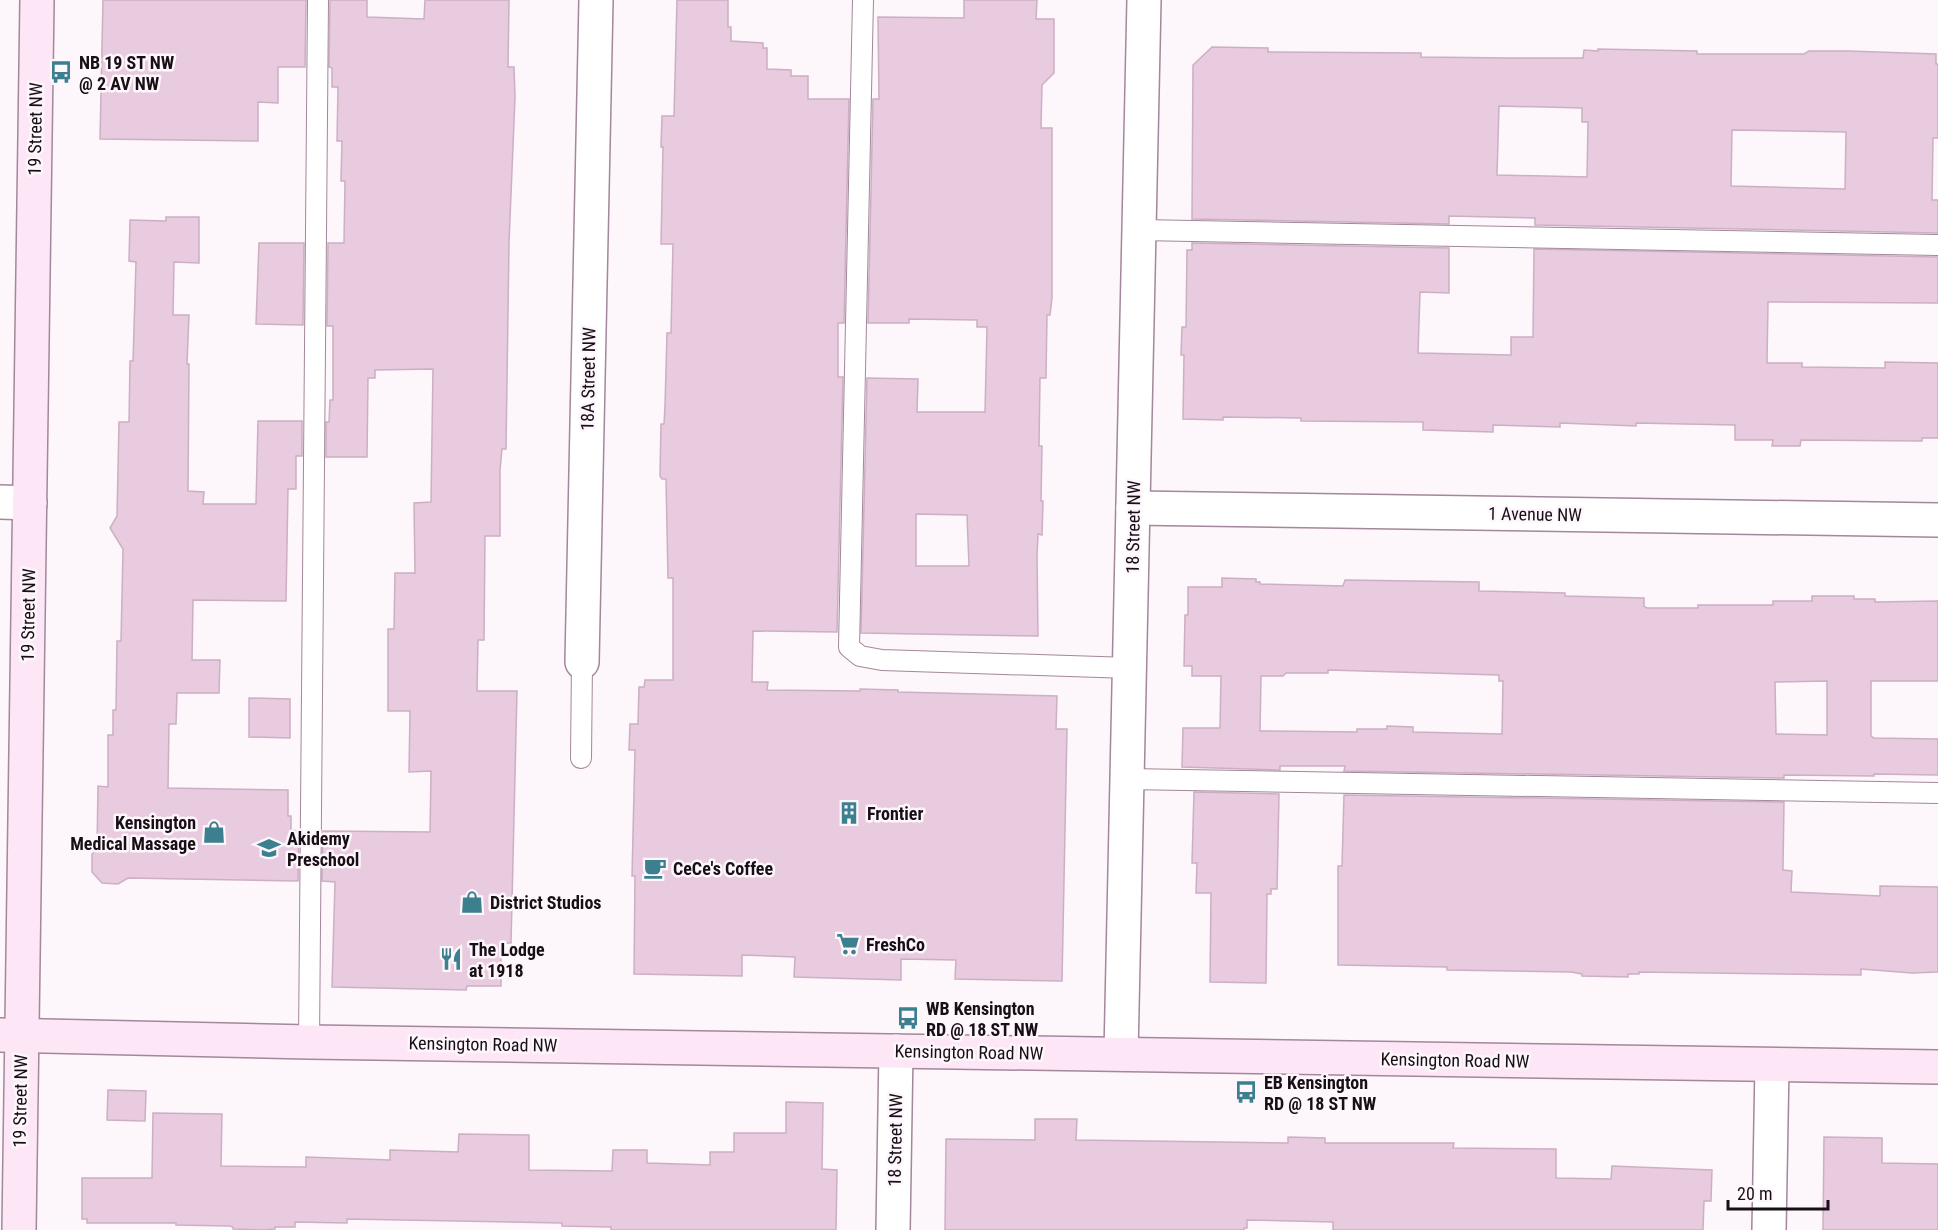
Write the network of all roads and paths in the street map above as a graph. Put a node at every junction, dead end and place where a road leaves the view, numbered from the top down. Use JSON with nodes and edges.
{"nodes":[{"id":1,"x":37,"y":0,"type":"edge"},
{"id":2,"x":318,"y":0,"type":"edge"},
{"id":3,"x":596,"y":0,"type":"edge"},
{"id":4,"x":863,"y":0,"type":"edge"},
{"id":5,"x":1144,"y":0,"type":"edge"},
{"id":6,"x":1139,"y":230,"type":"junction"},
{"id":7,"x":1938,"y":245,"type":"edge"},
{"id":8,"x":15,"y":502,"type":"edge"},
{"id":9,"x":1133,"y":508,"type":"junction"},
{"id":10,"x":1938,"y":520,"type":"edge"},
{"id":11,"x":582,"y":662,"type":"joint"},
{"id":12,"x":1130,"y":668,"type":"junction"},
{"id":13,"x":581,"y":758,"type":"dead end"},
{"id":14,"x":1127,"y":779,"type":"junction"},
{"id":15,"x":1938,"y":793,"type":"edge"},
{"id":16,"x":11,"y":1035,"type":"edge"},
{"id":17,"x":309,"y":1042,"type":"junction"},
{"id":18,"x":896,"y":1051,"type":"junction"},
{"id":19,"x":1121,"y":1054,"type":"junction"},
{"id":20,"x":1772,"y":1065,"type":"junction"},
{"id":21,"x":1938,"y":1067,"type":"edge"},
{"id":22,"x":19,"y":1230,"type":"edge"},
{"id":23,"x":893,"y":1230,"type":"edge"},
{"id":24,"x":1770,"y":1230,"type":"edge"}],
"edges":[{"from":1,"to":8,"type":"street","name":"19 Street NW"},
{"from":2,"to":17,"type":"lane"},
{"from":3,"to":11,"type":"street","name":"18A Street NW"},
{"from":4,"to":12,"type":"lane"},
{"from":5,"to":6,"type":"street","name":"18 Street NW"},
{"from":6,"to":7,"type":"lane"},
{"from":6,"to":9,"type":"street","name":"18 Street NW"},
{"from":8,"to":16,"type":"street","name":"19 Street NW"},
{"from":9,"to":10,"type":"street","name":"1 Avenue NW"},
{"from":9,"to":12,"type":"street","name":"18 Street NW"},
{"from":11,"to":13,"type":"lane","name":"18A Street NW"},
{"from":12,"to":14,"type":"street","name":"18 Street NW"},
{"from":14,"to":15,"type":"lane"},
{"from":14,"to":19,"type":"street","name":"18 Street NW"},
{"from":16,"to":17,"type":"street","name":"Kensington Road NW"},
{"from":16,"to":22,"type":"street","name":"19 Street NW"},
{"from":17,"to":18,"type":"street","name":"Kensington Road NW"},
{"from":18,"to":19,"type":"street","name":"Kensington Road NW"},
{"from":18,"to":23,"type":"street","name":"18 Street NW"},
{"from":19,"to":20,"type":"street","name":"Kensington Road NW"},
{"from":20,"to":21,"type":"street","name":"Kensington Road NW"},
{"from":20,"to":24,"type":"street"}]}
